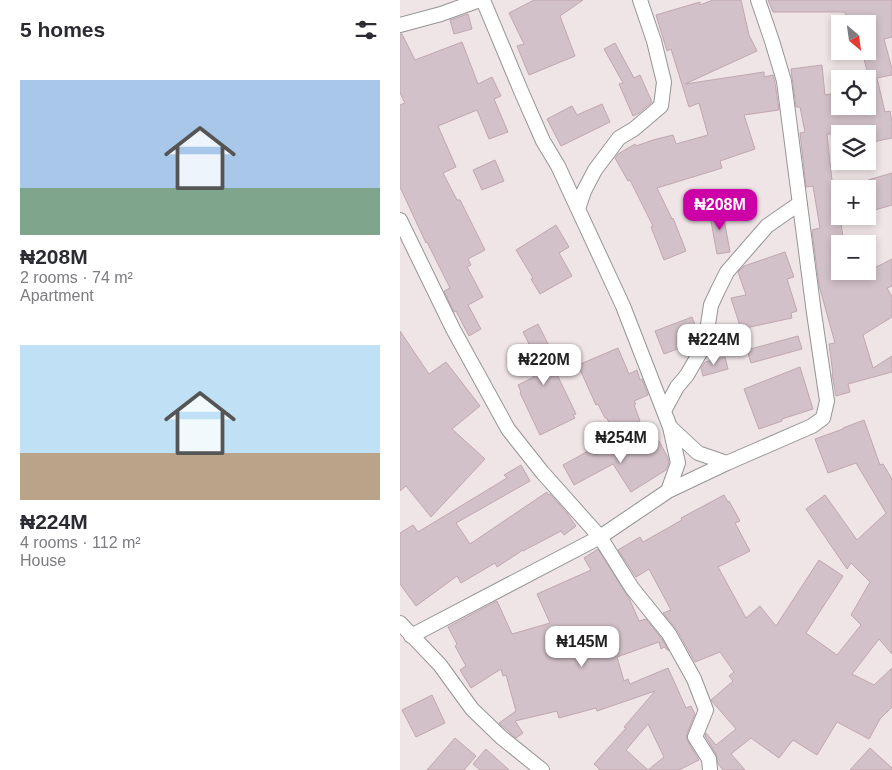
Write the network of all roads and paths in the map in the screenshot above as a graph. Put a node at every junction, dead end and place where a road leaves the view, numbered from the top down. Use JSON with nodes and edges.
{"nodes":[{"id":1,"x":482,"y":0,"type":"edge"},
{"id":2,"x":640,"y":0,"type":"edge"},
{"id":3,"x":758,"y":0,"type":"edge"},
{"id":4,"x":400,"y":25,"type":"edge"},
{"id":5,"x":800,"y":203,"type":"junction"},
{"id":6,"x":578,"y":209,"type":"junction"},
{"id":7,"x":400,"y":220,"type":"edge"},
{"id":8,"x":664,"y":411,"type":"junction"},
{"id":9,"x":670,"y":427,"type":"junction"},
{"id":10,"x":727,"y":463,"type":"junction"},
{"id":11,"x":668,"y":491,"type":"junction"},
{"id":12,"x":600,"y":536,"type":"junction"},
{"id":13,"x":400,"y":624,"type":"edge"},
{"id":14,"x":412,"y":636,"type":"junction"},
{"id":15,"x":542,"y":770,"type":"edge"},
{"id":16,"x":710,"y":770,"type":"edge"}],
"edges":[{"from":1,"to":4,"type":"street"},
{"from":1,"to":6,"type":"street"},
{"from":2,"to":6,"type":"street"},
{"from":3,"to":5,"type":"street"},
{"from":5,"to":8,"type":"street"},
{"from":5,"to":10,"type":"street"},
{"from":6,"to":8,"type":"street"},
{"from":7,"to":12,"type":"street"},
{"from":8,"to":9,"type":"street"},
{"from":9,"to":10,"type":"street"},
{"from":9,"to":11,"type":"street"},
{"from":10,"to":11,"type":"street"},
{"from":11,"to":12,"type":"street"},
{"from":12,"to":14,"type":"street"},
{"from":12,"to":16,"type":"street"},
{"from":13,"to":14,"type":"street"},
{"from":14,"to":15,"type":"street"}]}
